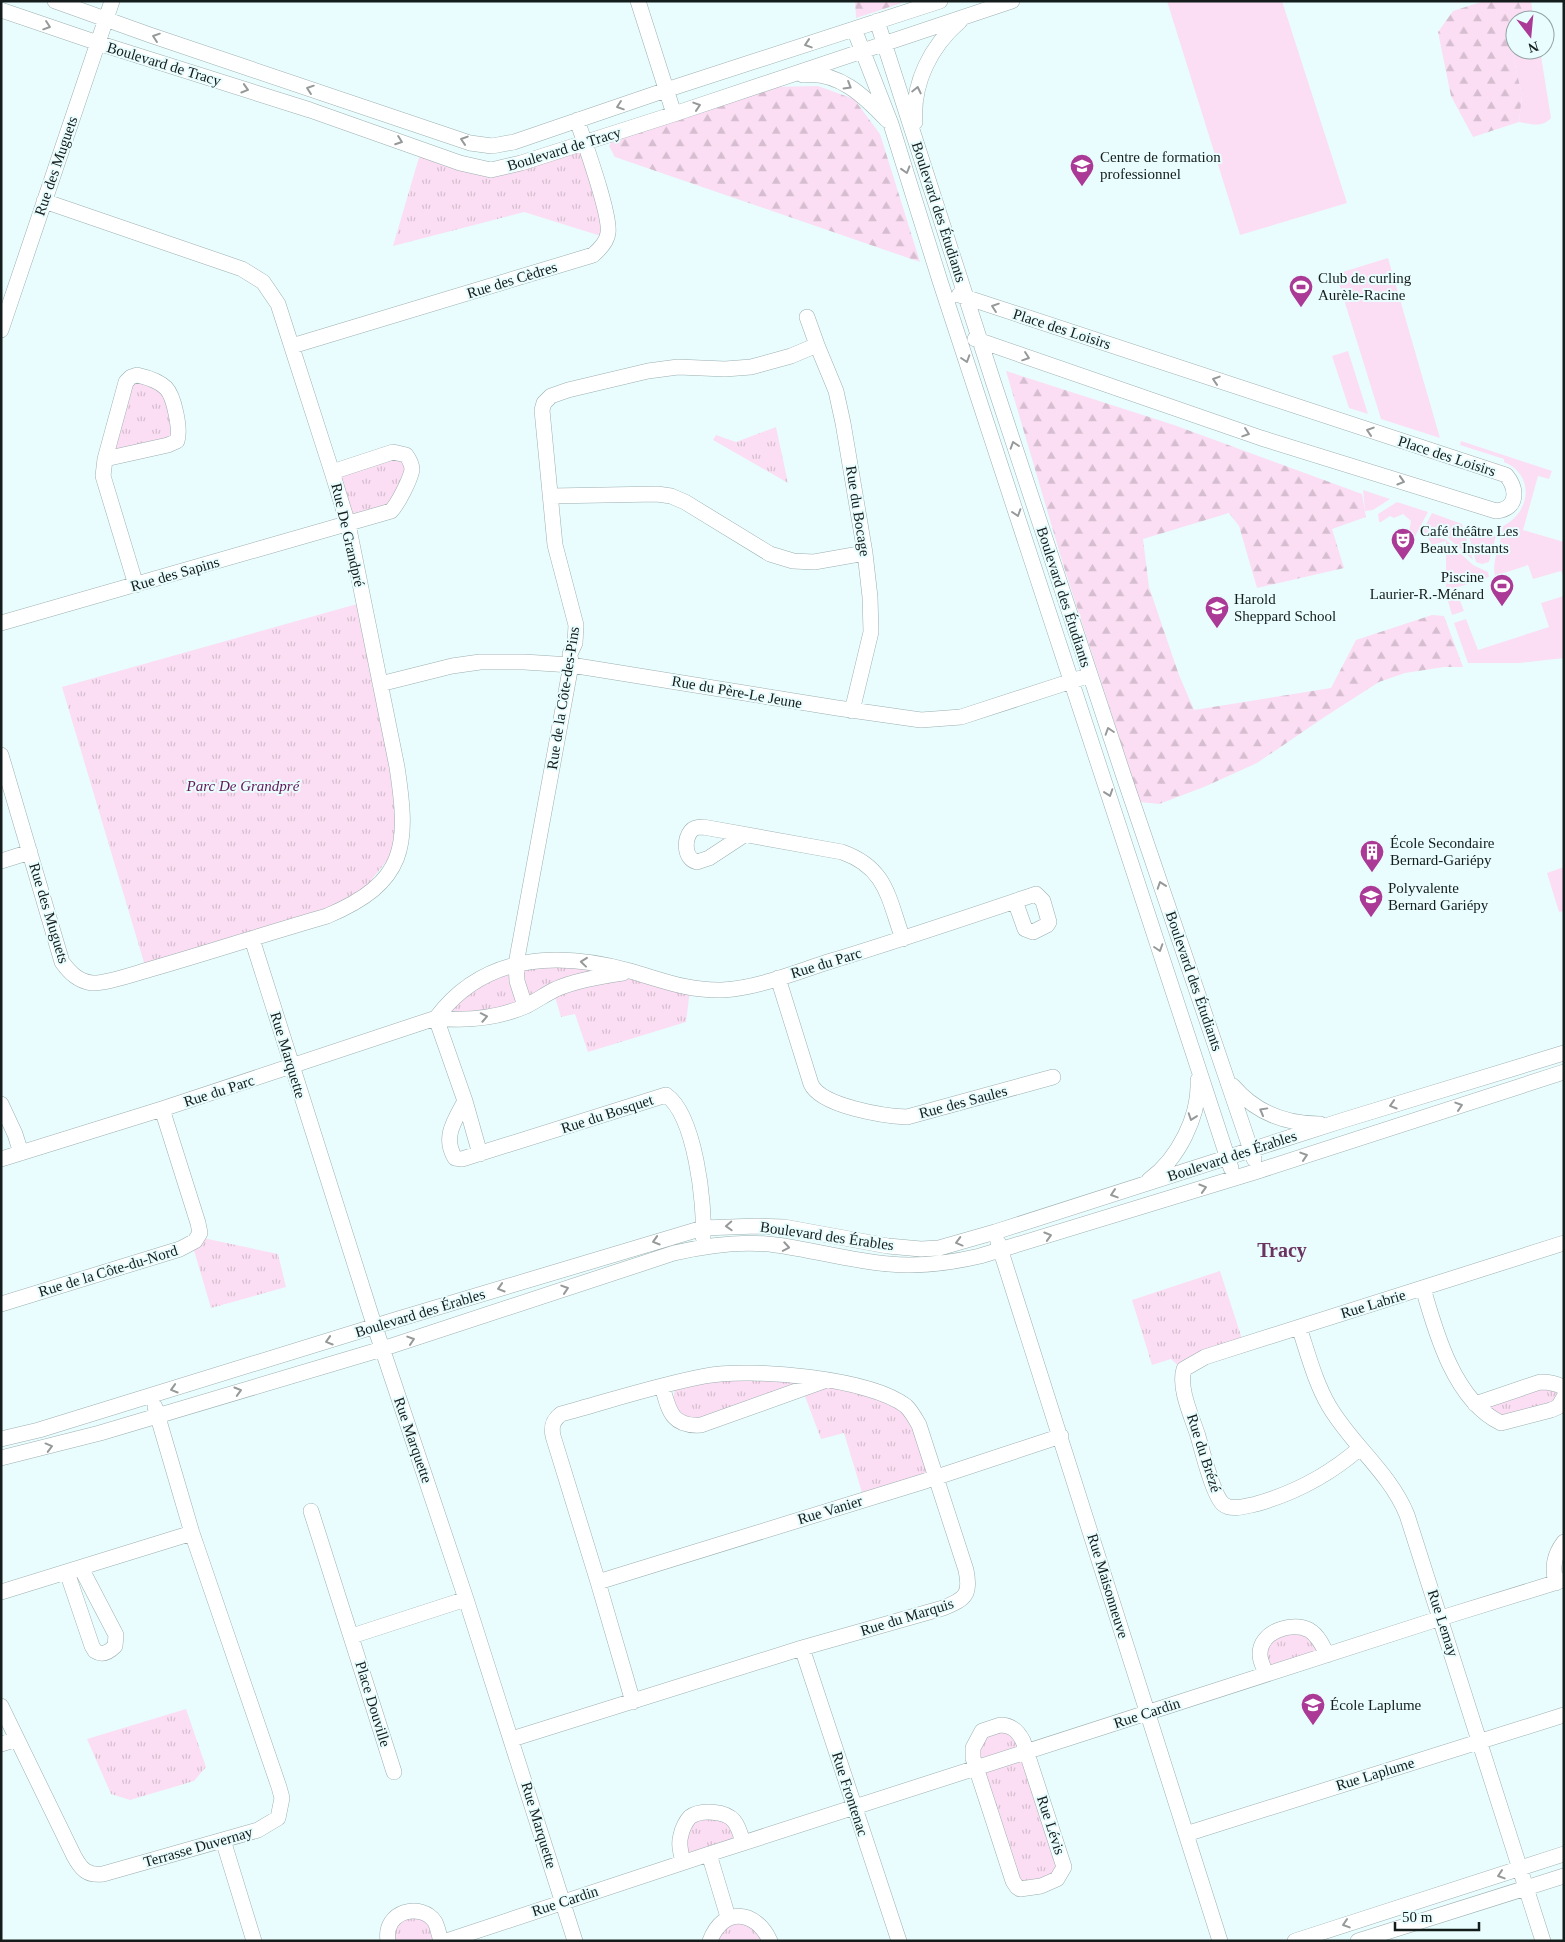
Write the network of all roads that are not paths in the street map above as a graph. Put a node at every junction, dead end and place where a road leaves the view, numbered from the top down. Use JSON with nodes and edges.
{"nodes":[{"id":1,"x":56,"y":1,"type":"edge"},
{"id":2,"x":112,"y":1,"type":"edge"},
{"id":3,"x":638,"y":1,"type":"edge"},
{"id":4,"x":940,"y":1,"type":"edge"},
{"id":5,"x":1012,"y":1,"type":"edge"},
{"id":6,"x":1,"y":10,"type":"edge"},
{"id":7,"x":963,"y":18,"type":"junction"},
{"id":8,"x":106,"y":20,"type":"junction"},
{"id":9,"x":877,"y":21,"type":"junction"},
{"id":10,"x":854,"y":29,"type":"junction"},
{"id":11,"x":98,"y":44,"type":"junction"},
{"id":12,"x":885,"y":44,"type":"junction"},
{"id":13,"x":862,"y":52,"type":"junction"},
{"id":14,"x":784,"y":78,"type":"junction"},
{"id":15,"x":666,"y":90,"type":"junction"},
{"id":16,"x":334,"y":97,"type":"junction"},
{"id":17,"x":674,"y":114,"type":"junction"},
{"id":18,"x":327,"y":116,"type":"junction"},
{"id":19,"x":577,"y":120,"type":"junction"},
{"id":20,"x":891,"y":124,"type":"junction"},
{"id":21,"x":916,"y":138,"type":"junction"},
{"id":22,"x":584,"y":143,"type":"junction"},
{"id":23,"x":44,"y":201,"type":"junction"},
{"id":24,"x":943,"y":291,"type":"junction"},
{"id":25,"x":967,"y":297,"type":"junction"},
{"id":26,"x":807,"y":317,"type":"dead end"},
{"id":27,"x":1,"y":330,"type":"edge"},
{"id":28,"x":957,"y":333,"type":"junction"},
{"id":29,"x":980,"y":341,"type":"junction"},
{"id":30,"x":817,"y":345,"type":"junction"},
{"id":31,"x":292,"y":346,"type":"junction"},
{"id":32,"x":105,"y":459,"type":"junction"},
{"id":33,"x":332,"y":472,"type":"junction"},
{"id":34,"x":551,"y":496,"type":"junction"},
{"id":35,"x":348,"y":524,"type":"junction"},
{"id":36,"x":865,"y":553,"type":"junction"},
{"id":37,"x":136,"y":585,"type":"junction"},
{"id":38,"x":1,"y":623,"type":"edge"},
{"id":39,"x":571,"y":665,"type":"junction"},
{"id":40,"x":1090,"y":674,"type":"junction"},
{"id":41,"x":1071,"y":681,"type":"junction"},
{"id":42,"x":380,"y":684,"type":"junction"},
{"id":43,"x":852,"y":711,"type":"junction"},
{"id":44,"x":1,"y":754,"type":"edge"},
{"id":45,"x":744,"y":835,"type":"dead end"},
{"id":46,"x":30,"y":852,"type":"junction"},
{"id":47,"x":1,"y":860,"type":"edge"},
{"id":48,"x":1015,"y":901,"type":"dead end"},
{"id":49,"x":252,"y":939,"type":"junction"},
{"id":50,"x":903,"y":939,"type":"junction"},
{"id":51,"x":516,"y":964,"type":"junction"},
{"id":52,"x":632,"y":971,"type":"junction"},
{"id":53,"x":778,"y":978,"type":"junction"},
{"id":54,"x":525,"y":1006,"type":"junction"},
{"id":55,"x":436,"y":1018,"type":"junction"},
{"id":56,"x":1564,"y":1053,"type":"edge"},
{"id":57,"x":292,"y":1067,"type":"junction"},
{"id":58,"x":1198,"y":1069,"type":"junction"},
{"id":59,"x":1564,"y":1072,"type":"edge"},
{"id":60,"x":1053,"y":1077,"type":"dead end"},
{"id":61,"x":1228,"y":1080,"type":"junction"},
{"id":62,"x":465,"y":1101,"type":"junction"},
{"id":63,"x":1,"y":1104,"type":"edge"},
{"id":64,"x":162,"y":1109,"type":"junction"},
{"id":65,"x":1344,"y":1120,"type":"junction"},
{"id":66,"x":1251,"y":1150,"type":"junction"},
{"id":67,"x":21,"y":1153,"type":"junction"},
{"id":68,"x":480,"y":1154,"type":"junction"},
{"id":69,"x":1227,"y":1158,"type":"junction"},
{"id":70,"x":1,"y":1159,"type":"edge"},
{"id":71,"x":1258,"y":1171,"type":"junction"},
{"id":72,"x":1234,"y":1178,"type":"junction"},
{"id":73,"x":1139,"y":1186,"type":"junction"},
{"id":74,"x":703,"y":1228,"type":"junction"},
{"id":75,"x":995,"y":1232,"type":"junction"},
{"id":76,"x":1564,"y":1243,"type":"edge"},
{"id":77,"x":702,"y":1246,"type":"junction"},
{"id":78,"x":1001,"y":1251,"type":"junction"},
{"id":79,"x":1423,"y":1288,"type":"junction"},
{"id":80,"x":1,"y":1304,"type":"edge"},
{"id":81,"x":375,"y":1326,"type":"junction"},
{"id":82,"x":1299,"y":1328,"type":"junction"},
{"id":83,"x":382,"y":1349,"type":"junction"},
{"id":84,"x":1184,"y":1369,"type":"joint"},
{"id":85,"x":828,"y":1380,"type":"junction"},
{"id":86,"x":662,"y":1386,"type":"junction"},
{"id":87,"x":1564,"y":1388,"type":"edge"},
{"id":88,"x":151,"y":1396,"type":"junction"},
{"id":89,"x":1564,"y":1397,"type":"edge"},
{"id":90,"x":1475,"y":1404,"type":"junction"},
{"id":91,"x":158,"y":1415,"type":"junction"},
{"id":92,"x":1061,"y":1436,"type":"junction"},
{"id":93,"x":1,"y":1439,"type":"edge"},
{"id":94,"x":1360,"y":1448,"type":"junction"},
{"id":95,"x":1,"y":1458,"type":"edge"},
{"id":96,"x":935,"y":1478,"type":"junction"},
{"id":97,"x":310,"y":1511,"type":"dead end"},
{"id":98,"x":192,"y":1533,"type":"junction"},
{"id":99,"x":1564,"y":1542,"type":"edge"},
{"id":100,"x":74,"y":1570,"type":"junction"},
{"id":101,"x":598,"y":1582,"type":"junction"},
{"id":102,"x":1560,"y":1582,"type":"edge"},
{"id":103,"x":1,"y":1592,"type":"edge"},
{"id":104,"x":466,"y":1599,"type":"junction"},
{"id":105,"x":1442,"y":1618,"type":"junction"},
{"id":106,"x":352,"y":1636,"type":"junction"},
{"id":107,"x":802,"y":1648,"type":"junction"},
{"id":108,"x":1327,"y":1655,"type":"junction"},
{"id":109,"x":1266,"y":1674,"type":"junction"},
{"id":110,"x":632,"y":1702,"type":"junction"},
{"id":111,"x":1,"y":1706,"type":"edge"},
{"id":112,"x":1148,"y":1713,"type":"junction"},
{"id":113,"x":1564,"y":1714,"type":"edge"},
{"id":114,"x":17,"y":1739,"type":"junction"},
{"id":115,"x":512,"y":1739,"type":"junction"},
{"id":116,"x":1480,"y":1742,"type":"junction"},
{"id":117,"x":1,"y":1744,"type":"edge"},
{"id":118,"x":1027,"y":1752,"type":"junction"},
{"id":119,"x":976,"y":1768,"type":"junction"},
{"id":120,"x":394,"y":1772,"type":"dead end"},
{"id":121,"x":854,"y":1807,"type":"junction"},
{"id":122,"x":1186,"y":1834,"type":"junction"},
{"id":123,"x":223,"y":1840,"type":"junction"},
{"id":124,"x":743,"y":1843,"type":"junction"},
{"id":125,"x":709,"y":1854,"type":"junction"},
{"id":126,"x":1564,"y":1854,"type":"edge"},
{"id":127,"x":684,"y":1862,"type":"junction"},
{"id":128,"x":1521,"y":1869,"type":"junction"},
{"id":129,"x":1564,"y":1876,"type":"edge"},
{"id":130,"x":1527,"y":1888,"type":"junction"},
{"id":131,"x":563,"y":1901,"type":"junction"},
{"id":132,"x":728,"y":1917,"type":"junction"},
{"id":133,"x":254,"y":1941,"type":"edge"},
{"id":134,"x":388,"y":1941,"type":"edge"},
{"id":135,"x":441,"y":1941,"type":"edge"},
{"id":136,"x":446,"y":1941,"type":"edge"},
{"id":137,"x":575,"y":1941,"type":"edge"},
{"id":138,"x":710,"y":1941,"type":"edge"},
{"id":139,"x":770,"y":1941,"type":"edge"},
{"id":140,"x":899,"y":1941,"type":"edge"},
{"id":141,"x":1220,"y":1941,"type":"edge"},
{"id":142,"x":1295,"y":1941,"type":"edge"},
{"id":143,"x":1358,"y":1941,"type":"edge"},
{"id":144,"x":1543,"y":1941,"type":"edge"}],
"edges":[{"from":1,"to":8,"type":"street","name":"Boulevard de Tracy"},
{"from":2,"to":8,"type":"street","name":"Rue des Muguets"},
{"from":3,"to":15,"type":"street"},
{"from":4,"to":9,"type":"street","name":"Boulevard de Tracy"},
{"from":5,"to":7,"type":"street","name":"Boulevard de Tracy"},
{"from":6,"to":11,"type":"street","name":"Boulevard de Tracy","one_way":true},
{"from":7,"to":12,"type":"street","name":"Boulevard de Tracy"},
{"from":21,"to":7,"type":"street","one_way":true},
{"from":8,"to":11,"type":"street","name":"Rue des Muguets"},
{"from":16,"to":8,"type":"street","name":"Boulevard de Tracy","one_way":true},
{"from":9,"to":10,"type":"street","name":"Boulevard de Tracy"},
{"from":9,"to":12,"type":"street","name":"Boulevard des Étudiants"},
{"from":10,"to":13,"type":"street","name":"Boulevard des Étudiants"},
{"from":10,"to":15,"type":"street","name":"Boulevard de Tracy","one_way":true},
{"from":11,"to":18,"type":"street","name":"Boulevard de Tracy","one_way":true},
{"from":11,"to":23,"type":"street","name":"Rue des Muguets"},
{"from":12,"to":13,"type":"street","name":"Boulevard de Tracy"},
{"from":12,"to":21,"type":"street","name":"Boulevard des Étudiants"},
{"from":13,"to":14,"type":"street","name":"Boulevard de Tracy"},
{"from":13,"to":20,"type":"street","name":"Boulevard des Étudiants"},
{"from":17,"to":14,"type":"street","name":"Boulevard de Tracy","one_way":true},
{"from":14,"to":20,"type":"street","one_way":true},
{"from":15,"to":17,"type":"street"},
{"from":15,"to":19,"type":"street","name":"Boulevard de Tracy","one_way":true},
{"from":16,"to":18,"type":"street"},
{"from":19,"to":16,"type":"street","name":"Boulevard de Tracy","one_way":true},
{"from":17,"to":22,"type":"street","name":"Boulevard de Tracy"},
{"from":18,"to":22,"type":"street","name":"Boulevard de Tracy","one_way":true},
{"from":19,"to":22,"type":"street","name":"Rue des Cèdres"},
{"from":20,"to":24,"type":"street","name":"Boulevard des Étudiants","one_way":true},
{"from":21,"to":25,"type":"street","name":"Boulevard des Étudiants"},
{"from":22,"to":31,"type":"street","name":"Rue des Cèdres"},
{"from":23,"to":27,"type":"street","name":"Rue des Muguets"},
{"from":23,"to":31,"type":"street","name":"Rue De Grandpré"},
{"from":24,"to":25,"type":"street","name":"Place des Loisirs"},
{"from":24,"to":28,"type":"street","name":"Boulevard des Étudiants"},
{"from":25,"to":29,"type":"street","name":"Boulevard des Étudiants"},
{"from":29,"to":25,"type":"street","name":"Place des Loisirs","one_way":true},
{"from":26,"to":30,"type":"street","name":"Rue du Bocage"},
{"from":28,"to":29,"type":"street","name":"Place des Loisirs"},
{"from":28,"to":41,"type":"street","name":"Boulevard des Étudiants","one_way":true},
{"from":40,"to":29,"type":"street","name":"Boulevard des Étudiants","one_way":true},
{"from":30,"to":34,"type":"street","name":"Rue de la Côte-des-Pins"},
{"from":30,"to":36,"type":"street","name":"Rue du Bocage"},
{"from":31,"to":33,"type":"street","name":"Rue De Grandpré"},
{"from":32,"to":32,"type":"street"},
{"from":32,"to":37,"type":"street"},
{"from":33,"to":35,"type":"street","name":"Rue De Grandpré"},
{"from":33,"to":35,"type":"street","name":"Rue des Sapins"},
{"from":34,"to":36,"type":"street"},
{"from":34,"to":39,"type":"street","name":"Rue de la Côte-des-Pins"},
{"from":35,"to":37,"type":"street","name":"Rue des Sapins"},
{"from":35,"to":42,"type":"street","name":"Rue De Grandpré"},
{"from":36,"to":43,"type":"street","name":"Rue du Bocage"},
{"from":37,"to":38,"type":"street","name":"Rue des Sapins"},
{"from":39,"to":42,"type":"street","name":"Rue du Père-Le Jeune"},
{"from":39,"to":43,"type":"street","name":"Rue du Père-Le Jeune"},
{"from":39,"to":51,"type":"street","name":"Rue de la Côte-des-Pins"},
{"from":40,"to":41,"type":"street","name":"Rue du Père-Le Jeune"},
{"from":61,"to":40,"type":"street","name":"Boulevard des Étudiants","one_way":true},
{"from":41,"to":43,"type":"street","name":"Rue du Père-Le Jeune"},
{"from":41,"to":58,"type":"street","name":"Boulevard des Étudiants","one_way":true},
{"from":42,"to":49,"type":"street","name":"Rue De Grandpré"},
{"from":44,"to":46,"type":"street","name":"Rue des Muguets"},
{"from":45,"to":50,"type":"street"},
{"from":46,"to":47,"type":"street"},
{"from":46,"to":49,"type":"street","name":"Rue des Muguets"},
{"from":48,"to":50,"type":"street","name":"Rue du Parc"},
{"from":49,"to":57,"type":"street","name":"Rue Marquette"},
{"from":50,"to":53,"type":"street","name":"Rue du Parc"},
{"from":52,"to":51,"type":"street","name":"Rue du Parc","one_way":true},
{"from":51,"to":54,"type":"street","name":"Rue de la Côte-des-Pins"},
{"from":51,"to":55,"type":"street","name":"Rue du Parc"},
{"from":52,"to":53,"type":"street","name":"Rue du Parc"},
{"from":52,"to":54,"type":"street","name":"Rue du Parc"},
{"from":53,"to":60,"type":"street","name":"Rue des Saules"},
{"from":55,"to":54,"type":"street","name":"Rue du Parc","one_way":true},
{"from":55,"to":57,"type":"street","name":"Rue du Parc"},
{"from":55,"to":62,"type":"street"},
{"from":56,"to":65,"type":"street","name":"Boulevard des Érables","one_way":true},
{"from":57,"to":64,"type":"street","name":"Rue du Parc"},
{"from":57,"to":81,"type":"street","name":"Rue Marquette"},
{"from":58,"to":69,"type":"street","name":"Boulevard des Étudiants"},
{"from":58,"to":73,"type":"street","one_way":true},
{"from":71,"to":59,"type":"street","name":"Boulevard des Érables","one_way":true},
{"from":65,"to":61,"type":"street","one_way":true},
{"from":61,"to":66,"type":"street","name":"Boulevard des Étudiants"},
{"from":62,"to":68,"type":"street"},
{"from":62,"to":68,"type":"street","name":"Rue du Bosquet"},
{"from":63,"to":67,"type":"street"},
{"from":64,"to":67,"type":"street","name":"Rue du Parc"},
{"from":64,"to":80,"type":"street","name":"Rue de la Côte-du-Nord"},
{"from":65,"to":66,"type":"street","name":"Boulevard des Érables"},
{"from":66,"to":69,"type":"street","name":"Boulevard des Érables"},
{"from":66,"to":71,"type":"street","name":"Boulevard des Étudiants"},
{"from":67,"to":70,"type":"street","name":"Rue du Parc"},
{"from":68,"to":74,"type":"street","name":"Rue du Bosquet"},
{"from":69,"to":72,"type":"street","name":"Boulevard des Étudiants"},
{"from":69,"to":73,"type":"street","name":"Boulevard des Érables"},
{"from":71,"to":72,"type":"street","name":"Boulevard des Érables"},
{"from":78,"to":72,"type":"street","name":"Boulevard des Érables","one_way":true},
{"from":73,"to":75,"type":"street","name":"Boulevard des Érables","one_way":true},
{"from":75,"to":74,"type":"street","name":"Boulevard des Érables","one_way":true},
{"from":74,"to":77,"type":"street","name":"Rue du Bosquet"},
{"from":74,"to":81,"type":"street","name":"Boulevard des Érables","one_way":true},
{"from":75,"to":78,"type":"street","name":"Rue Maisonneuve"},
{"from":76,"to":79,"type":"street","name":"Rue Labrie"},
{"from":77,"to":78,"type":"street","name":"Boulevard des Érables","one_way":true},
{"from":83,"to":77,"type":"street","name":"Boulevard des Érables","one_way":true},
{"from":78,"to":92,"type":"street","name":"Rue Maisonneuve"},
{"from":79,"to":82,"type":"street","name":"Rue Labrie"},
{"from":79,"to":90,"type":"street"},
{"from":81,"to":83,"type":"street","name":"Rue Marquette"},
{"from":81,"to":88,"type":"street","name":"Boulevard des Érables","one_way":true},
{"from":82,"to":84,"type":"street","name":"Rue Labrie"},
{"from":82,"to":94,"type":"street","name":"Rue Lemay"},
{"from":91,"to":83,"type":"street","name":"Boulevard des Érables","one_way":true},
{"from":83,"to":104,"type":"street","name":"Rue Marquette"},
{"from":84,"to":94,"type":"street","name":"Rue du Brézé"},
{"from":85,"to":86,"type":"street","name":"Rue du Marquis"},
{"from":85,"to":86,"type":"street"},
{"from":85,"to":96,"type":"street","name":"Rue du Marquis"},
{"from":86,"to":101,"type":"street","name":"Rue du Marquis"},
{"from":87,"to":90,"type":"street"},
{"from":88,"to":91,"type":"street","name":"Terrasse Duvernay"},
{"from":88,"to":93,"type":"street","name":"Boulevard des Érables"},
{"from":89,"to":90,"type":"street"},
{"from":95,"to":91,"type":"street","name":"Boulevard des Érables","one_way":true},
{"from":91,"to":98,"type":"street","name":"Terrasse Duvernay"},
{"from":92,"to":96,"type":"street","name":"Rue Vanier"},
{"from":92,"to":112,"type":"street","name":"Rue Maisonneuve"},
{"from":94,"to":105,"type":"street","name":"Rue Lemay"},
{"from":96,"to":101,"type":"street","name":"Rue Vanier"},
{"from":96,"to":107,"type":"street","name":"Rue du Marquis"},
{"from":97,"to":106,"type":"street","name":"Place Douville"},
{"from":98,"to":100,"type":"street"},
{"from":98,"to":123,"type":"street","name":"Terrasse Duvernay"},
{"from":99,"to":102,"type":"street","name":"Rue Cardin"},
{"from":100,"to":100,"type":"street"},
{"from":100,"to":103,"type":"street"},
{"from":101,"to":110,"type":"street","name":"Rue du Marquis"},
{"from":102,"to":105,"type":"street","name":"Rue Cardin"},
{"from":104,"to":106,"type":"street"},
{"from":104,"to":115,"type":"street","name":"Rue Marquette"},
{"from":105,"to":108,"type":"street","name":"Rue Cardin"},
{"from":105,"to":116,"type":"street","name":"Rue Lemay"},
{"from":106,"to":120,"type":"street","name":"Place Douville"},
{"from":107,"to":110,"type":"street","name":"Rue du Marquis"},
{"from":107,"to":121,"type":"street","name":"Rue Frontenac"},
{"from":108,"to":109,"type":"street","name":"Rue Cardin"},
{"from":108,"to":109,"type":"street"},
{"from":109,"to":112,"type":"street","name":"Rue Cardin"},
{"from":110,"to":115,"type":"street","name":"Rue du Marquis"},
{"from":111,"to":114,"type":"street","name":"Terrasse Duvernay"},
{"from":112,"to":118,"type":"street","name":"Rue Cardin"},
{"from":112,"to":122,"type":"street","name":"Rue Maisonneuve"},
{"from":113,"to":116,"type":"street","name":"Rue Laplume"},
{"from":114,"to":117,"type":"street"},
{"from":114,"to":123,"type":"street","name":"Terrasse Duvernay"},
{"from":115,"to":131,"type":"street","name":"Rue Marquette"},
{"from":116,"to":122,"type":"street","name":"Rue Laplume"},
{"from":116,"to":128,"type":"street","name":"Rue Lemay"},
{"from":118,"to":119,"type":"street","name":"Rue Cardin"},
{"from":118,"to":119,"type":"street"},
{"from":118,"to":119,"type":"street","name":"Rue Lévis"},
{"from":119,"to":121,"type":"street","name":"Rue Cardin"},
{"from":121,"to":124,"type":"street","name":"Rue Cardin"},
{"from":121,"to":140,"type":"street","name":"Rue Frontenac"},
{"from":122,"to":141,"type":"street","name":"Rue Maisonneuve"},
{"from":123,"to":133,"type":"street"},
{"from":124,"to":125,"type":"street","name":"Rue Cardin"},
{"from":124,"to":127,"type":"street"},
{"from":125,"to":127,"type":"street","name":"Rue Cardin"},
{"from":125,"to":132,"type":"street"},
{"from":126,"to":128,"type":"street"},
{"from":127,"to":131,"type":"street","name":"Rue Cardin"},
{"from":128,"to":130,"type":"street","name":"Rue Lemay"},
{"from":128,"to":142,"type":"street","one_way":true},
{"from":129,"to":130,"type":"street"},
{"from":130,"to":143,"type":"street"},
{"from":130,"to":144,"type":"street","name":"Rue Lemay"},
{"from":131,"to":136,"type":"street","name":"Rue Cardin"},
{"from":131,"to":137,"type":"street","name":"Rue Marquette"},
{"from":132,"to":138,"type":"street"},
{"from":132,"to":139,"type":"street"},
{"from":134,"to":135,"type":"street"}]}
